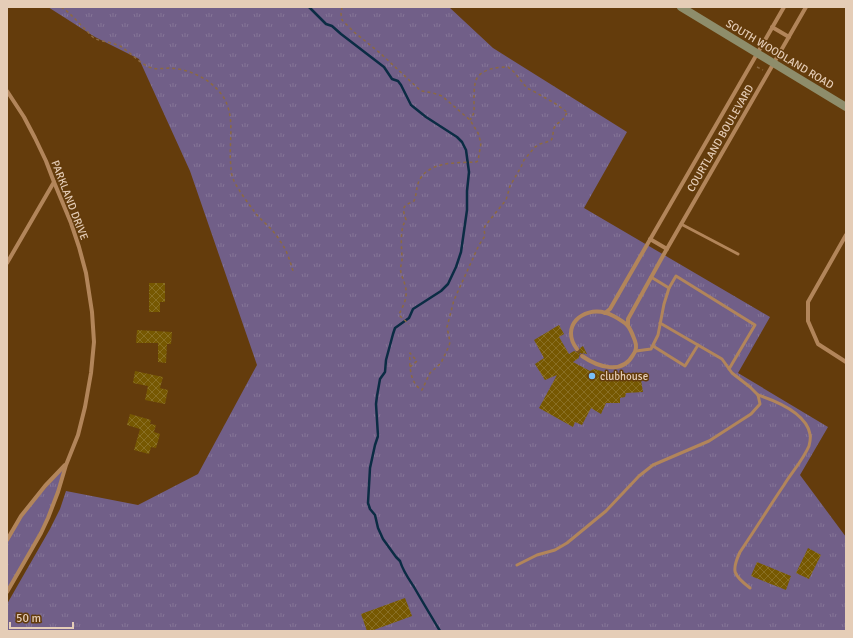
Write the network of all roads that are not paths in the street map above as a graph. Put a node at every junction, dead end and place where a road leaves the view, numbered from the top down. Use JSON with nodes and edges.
{"nodes":[{"id":1,"x":681,"y":7,"type":"edge"},
{"id":2,"x":784,"y":7,"type":"edge"},
{"id":3,"x":806,"y":7,"type":"edge"},
{"id":4,"x":772,"y":27,"type":"junction"},
{"id":5,"x":789,"y":37,"type":"junction"},
{"id":6,"x":757,"y":54,"type":"junction"},
{"id":7,"x":774,"y":64,"type":"junction"},
{"id":8,"x":7,"y":91,"type":"edge"},
{"id":9,"x":846,"y":107,"type":"edge"},
{"id":10,"x":54,"y":182,"type":"junction"},
{"id":11,"x":681,"y":224,"type":"junction"},
{"id":12,"x":846,"y":235,"type":"edge"},
{"id":13,"x":650,"y":239,"type":"junction"},
{"id":14,"x":667,"y":249,"type":"junction"},
{"id":15,"x":738,"y":254,"type":"dead end"},
{"id":16,"x":7,"y":264,"type":"edge"},
{"id":17,"x":651,"y":277,"type":"junction"},
{"id":18,"x":669,"y":288,"type":"junction"},
{"id":19,"x":606,"y":313,"type":"junction"},
{"id":20,"x":660,"y":323,"type":"junction"},
{"id":21,"x":628,"y":325,"type":"junction"},
{"id":22,"x":698,"y":345,"type":"junction"},
{"id":23,"x":652,"y":346,"type":"junction"},
{"id":24,"x":577,"y":350,"type":"tunnel mouth"},
{"id":25,"x":636,"y":351,"type":"junction"},
{"id":26,"x":582,"y":356,"type":"tunnel mouth"},
{"id":27,"x":846,"y":362,"type":"edge"},
{"id":28,"x":729,"y":369,"type":"junction"},
{"id":29,"x":758,"y":395,"type":"junction"},
{"id":30,"x":66,"y":465,"type":"junction"},
{"id":31,"x":7,"y":540,"type":"edge"},
{"id":32,"x":517,"y":565,"type":"dead end"},
{"id":33,"x":750,"y":588,"type":"dead end"},
{"id":34,"x":7,"y":592,"type":"edge"}],
"edges":[{"from":1,"to":6,"type":"street","name":"SOUTH WOODLAND ROAD"},
{"from":2,"to":4,"type":"street","name":"COURTLAND BOULEVARD"},
{"from":3,"to":5,"type":"street","name":"COURTLAND BOULEVARD"},
{"from":4,"to":5,"type":"street"},
{"from":4,"to":6,"type":"street","name":"COURTLAND BOULEVARD"},
{"from":5,"to":7,"type":"street","name":"COURTLAND BOULEVARD"},
{"from":6,"to":7,"type":"street","name":"SOUTH WOODLAND ROAD"},
{"from":6,"to":13,"type":"street","name":"COURTLAND BOULEVARD"},
{"from":7,"to":9,"type":"street","name":"SOUTH WOODLAND ROAD"},
{"from":7,"to":11,"type":"street","name":"COURTLAND BOULEVARD"},
{"from":8,"to":10,"type":"street","name":"PARKLAND DRIVE"},
{"from":10,"to":16,"type":"street"},
{"from":10,"to":30,"type":"street","name":"PARKLAND DRIVE"},
{"from":11,"to":14,"type":"street","name":"COURTLAND BOULEVARD"},
{"from":11,"to":15,"type":"lane"},
{"from":12,"to":27,"type":"street"},
{"from":13,"to":14,"type":"street"},
{"from":13,"to":19,"type":"street","name":"COURTLAND BOULEVARD"},
{"from":14,"to":17,"type":"street","name":"COURTLAND BOULEVARD"},
{"from":17,"to":18,"type":"lane"},
{"from":17,"to":21,"type":"street","name":"COURTLAND BOULEVARD"},
{"from":18,"to":20,"type":"lane"},
{"from":18,"to":28,"type":"lane"},
{"from":19,"to":21,"type":"street"},
{"from":19,"to":24,"type":"street"},
{"from":20,"to":22,"type":"lane"},
{"from":20,"to":23,"type":"lane"},
{"from":21,"to":25,"type":"street"},
{"from":22,"to":23,"type":"lane"},
{"from":22,"to":28,"type":"lane"},
{"from":23,"to":25,"type":"lane"},
{"from":25,"to":26,"type":"street"},
{"from":28,"to":29,"type":"lane"},
{"from":29,"to":32,"type":"lane"},
{"from":29,"to":33,"type":"lane"},
{"from":30,"to":31,"type":"street","name":"PARKLAND DRIVE"},
{"from":30,"to":34,"type":"street","name":"PARKLAND DRIVE"}]}
